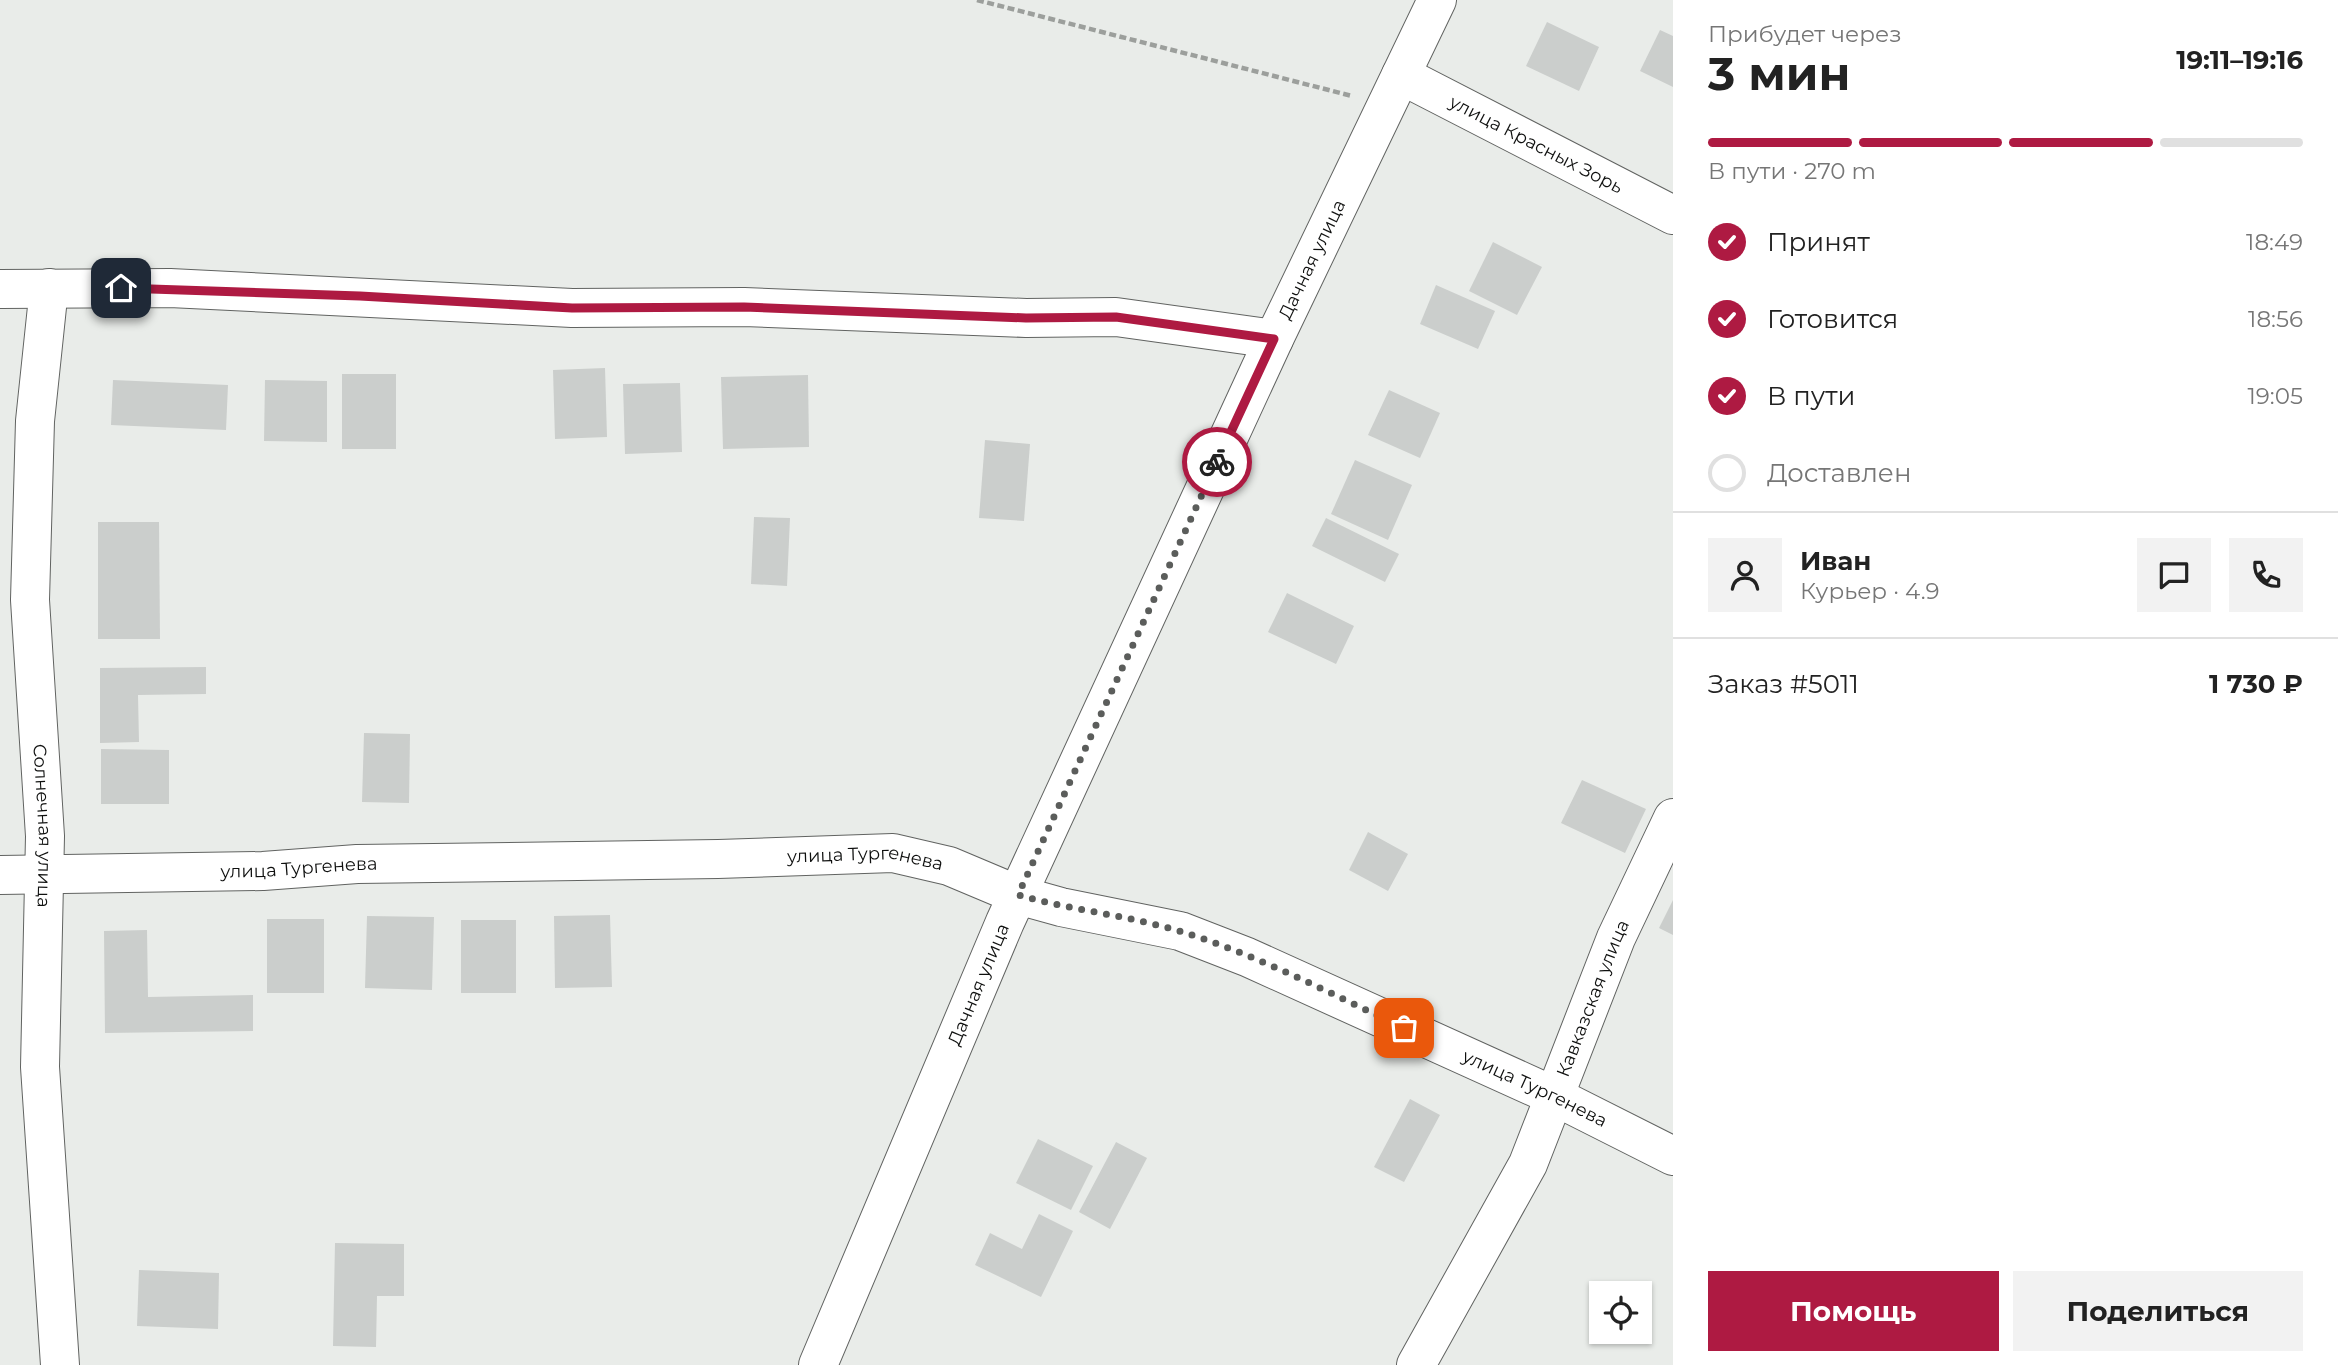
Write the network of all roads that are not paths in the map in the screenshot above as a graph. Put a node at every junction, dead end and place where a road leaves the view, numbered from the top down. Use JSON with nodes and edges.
{"nodes":[{"id":1,"x":1437,"y":0,"type":"edge"},
{"id":2,"x":1401,"y":75,"type":"junction"},
{"id":3,"x":1673,"y":215,"type":"edge"},
{"id":4,"x":49,"y":288,"type":"junction"},
{"id":5,"x":0,"y":289,"type":"edge"},
{"id":6,"x":1274,"y":339,"type":"junction"},
{"id":7,"x":1673,"y":818,"type":"edge"},
{"id":8,"x":0,"y":875,"type":"edge"},
{"id":9,"x":44,"y":876,"type":"junction"},
{"id":10,"x":1018,"y":895,"type":"junction"},
{"id":11,"x":1554,"y":1096,"type":"junction"},
{"id":12,"x":1673,"y":1156,"type":"edge"},
{"id":13,"x":60,"y":1365,"type":"edge"},
{"id":14,"x":818,"y":1365,"type":"edge"},
{"id":15,"x":1416,"y":1365,"type":"edge"}],
"edges":[{"from":1,"to":2,"type":"street","name":"Дачная улица"},
{"from":2,"to":3,"type":"street","name":"улица Красных Зорь"},
{"from":2,"to":6,"type":"street","name":"Дачная улица"},
{"from":4,"to":5,"type":"street"},
{"from":4,"to":6,"type":"street"},
{"from":4,"to":9,"type":"street","name":"Солнечная улица"},
{"from":6,"to":10,"type":"street","name":"Дачная улица"},
{"from":7,"to":11,"type":"street","name":"Кавказская улица"},
{"from":8,"to":9,"type":"street","name":"улица Тургенева"},
{"from":9,"to":10,"type":"street","name":"улица Тургенева"},
{"from":9,"to":13,"type":"street","name":"Солнечная улица"},
{"from":10,"to":11,"type":"street","name":"улица Тургенева"},
{"from":10,"to":14,"type":"street","name":"Дачная улица"},
{"from":11,"to":12,"type":"street","name":"улица Тургенева"},
{"from":11,"to":15,"type":"street","name":"Кавказская улица"}]}
